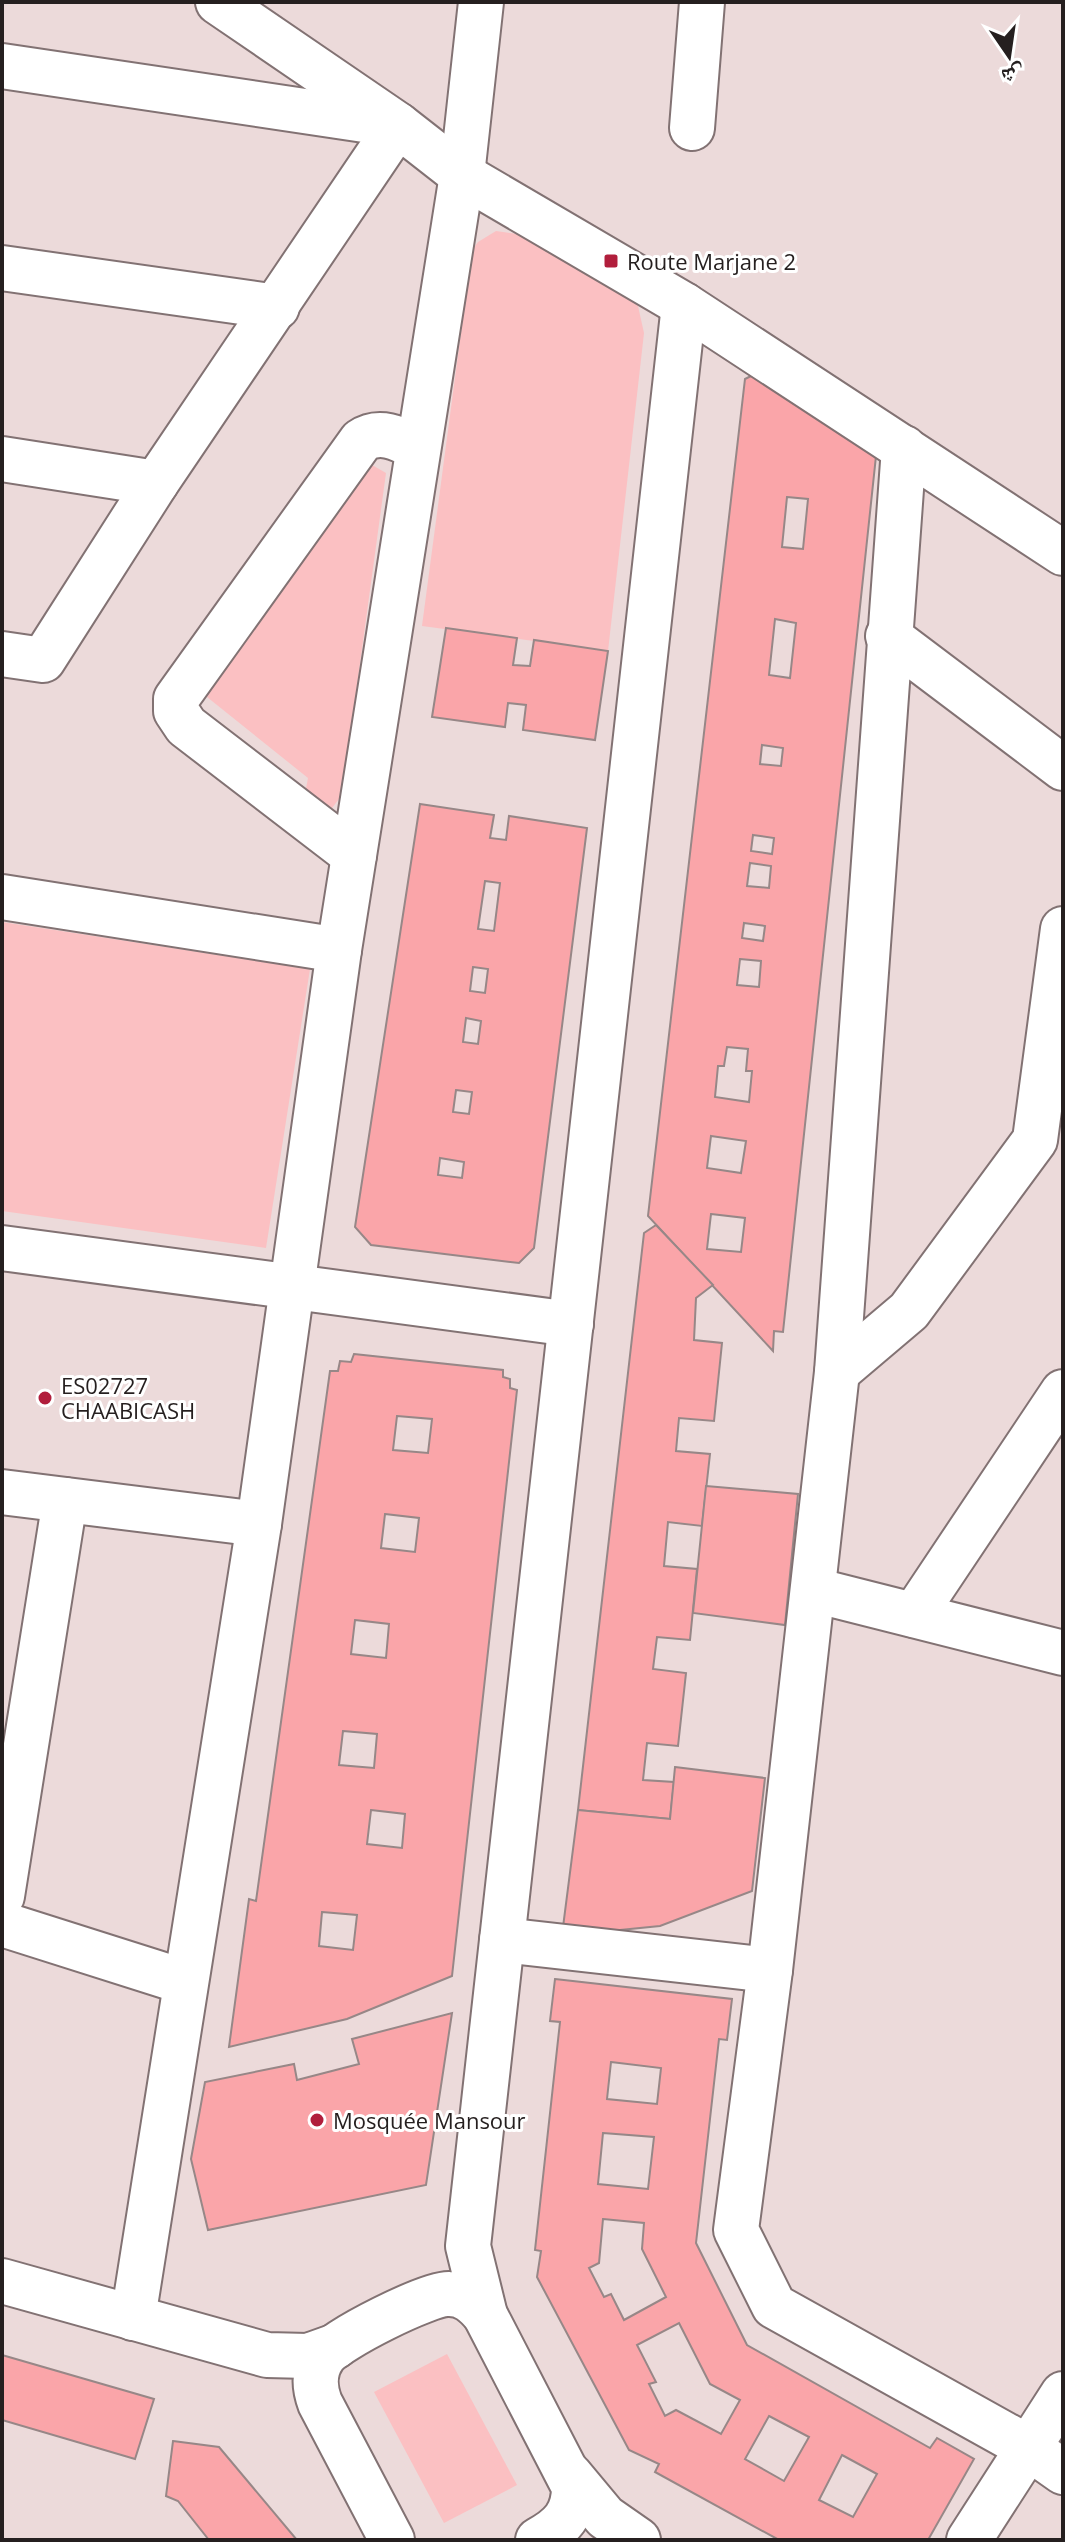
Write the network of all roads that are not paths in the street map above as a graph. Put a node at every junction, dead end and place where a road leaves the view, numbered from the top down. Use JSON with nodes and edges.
{"nodes":[{"id":1,"x":218,"y":2,"type":"edge"},
{"id":2,"x":481,"y":2,"type":"edge"},
{"id":3,"x":702,"y":2,"type":"edge"},
{"id":4,"x":2,"y":66,"type":"edge"},
{"id":5,"x":398,"y":125,"type":"junction"},
{"id":6,"x":692,"y":128,"type":"dead end"},
{"id":7,"x":462,"y":175,"type":"junction"},
{"id":8,"x":2,"y":268,"type":"edge"},
{"id":9,"x":684,"y":305,"type":"junction"},
{"id":10,"x":277,"y":307,"type":"junction"},
{"id":11,"x":418,"y":448,"type":"junction"},
{"id":12,"x":904,"y":448,"type":"junction"},
{"id":13,"x":2,"y":459,"type":"edge"},
{"id":14,"x":156,"y":483,"type":"junction"},
{"id":15,"x":1063,"y":553,"type":"edge"},
{"id":16,"x":888,"y":636,"type":"junction"},
{"id":17,"x":2,"y":654,"type":"edge"},
{"id":18,"x":1063,"y":768,"type":"edge"},
{"id":19,"x":354,"y":855,"type":"junction"},
{"id":20,"x":2,"y":897,"type":"edge"},
{"id":21,"x":1063,"y":929,"type":"edge"},
{"id":22,"x":339,"y":950,"type":"junction"},
{"id":23,"x":2,"y":1248,"type":"edge"},
{"id":24,"x":292,"y":1290,"type":"junction"},
{"id":25,"x":571,"y":1324,"type":"junction"},
{"id":26,"x":837,"y":1372,"type":"junction"},
{"id":27,"x":1063,"y":1392,"type":"edge"},
{"id":28,"x":2,"y":1492,"type":"edge"},
{"id":29,"x":65,"y":1500,"type":"junction"},
{"id":30,"x":259,"y":1524,"type":"junction"},
{"id":31,"x":814,"y":1590,"type":"junction"},
{"id":32,"x":914,"y":1615,"type":"junction"},
{"id":33,"x":1063,"y":1653,"type":"edge"},
{"id":34,"x":2,"y":1896,"type":"edge"},
{"id":35,"x":2,"y":1924,"type":"edge"},
{"id":36,"x":502,"y":1940,"type":"junction"},
{"id":37,"x":770,"y":1970,"type":"junction"},
{"id":38,"x":185,"y":1982,"type":"junction"},
{"id":39,"x":468,"y":2246,"type":"junction"},
{"id":40,"x":2,"y":2281,"type":"edge"},
{"id":41,"x":426,"y":2299,"type":"junction"},
{"id":42,"x":485,"y":2315,"type":"junction"},
{"id":43,"x":133,"y":2318,"type":"junction"},
{"id":44,"x":336,"y":2346,"type":"junction"},
{"id":45,"x":267,"y":2355,"type":"junction"},
{"id":46,"x":1063,"y":2394,"type":"edge"},
{"id":47,"x":320,"y":2403,"type":"junction"},
{"id":48,"x":1046,"y":2460,"type":"edge"},
{"id":49,"x":570,"y":2475,"type":"junction"},
{"id":50,"x":628,"y":2535,"type":"edge"},
{"id":51,"x":546,"y":2536,"type":"edge"},
{"id":52,"x":392,"y":2540,"type":"edge"},
{"id":53,"x":969,"y":2540,"type":"edge"}],
"edges":[{"from":1,"to":5,"type":"street"},
{"from":2,"to":7,"type":"street"},
{"from":3,"to":6,"type":"street"},
{"from":4,"to":5,"type":"street"},
{"from":5,"to":7,"type":"street"},
{"from":5,"to":10,"type":"street"},
{"from":7,"to":9,"type":"street"},
{"from":7,"to":11,"type":"street"},
{"from":8,"to":10,"type":"street"},
{"from":9,"to":12,"type":"street"},
{"from":9,"to":25,"type":"street"},
{"from":10,"to":14,"type":"street"},
{"from":11,"to":19,"type":"street"},
{"from":11,"to":19,"type":"street"},
{"from":12,"to":15,"type":"street"},
{"from":12,"to":16,"type":"street"},
{"from":13,"to":14,"type":"street"},
{"from":14,"to":17,"type":"street"},
{"from":16,"to":18,"type":"street"},
{"from":16,"to":26,"type":"street"},
{"from":19,"to":22,"type":"street"},
{"from":20,"to":22,"type":"street"},
{"from":21,"to":26,"type":"street"},
{"from":22,"to":24,"type":"street"},
{"from":23,"to":24,"type":"street"},
{"from":24,"to":25,"type":"street"},
{"from":24,"to":30,"type":"street"},
{"from":25,"to":36,"type":"street"},
{"from":26,"to":31,"type":"street"},
{"from":27,"to":32,"type":"street"},
{"from":28,"to":29,"type":"street"},
{"from":29,"to":30,"type":"street"},
{"from":29,"to":34,"type":"street"},
{"from":30,"to":38,"type":"street"},
{"from":31,"to":32,"type":"street"},
{"from":31,"to":37,"type":"street"},
{"from":32,"to":33,"type":"street"},
{"from":35,"to":38,"type":"street"},
{"from":36,"to":37,"type":"street"},
{"from":36,"to":39,"type":"street"},
{"from":37,"to":48,"type":"street"},
{"from":38,"to":43,"type":"street"},
{"from":39,"to":41,"type":"street"},
{"from":39,"to":42,"type":"street"},
{"from":40,"to":43,"type":"street"},
{"from":41,"to":42,"type":"street"},
{"from":41,"to":44,"type":"street"},
{"from":42,"to":49,"type":"street"},
{"from":43,"to":45,"type":"street"},
{"from":44,"to":45,"type":"street"},
{"from":44,"to":47,"type":"street"},
{"from":45,"to":47,"type":"street"},
{"from":46,"to":48,"type":"street"},
{"from":47,"to":52,"type":"street"},
{"from":48,"to":53,"type":"street"},
{"from":49,"to":50,"type":"street"},
{"from":49,"to":51,"type":"street"},
{"from":50,"to":51,"type":"street"}]}
